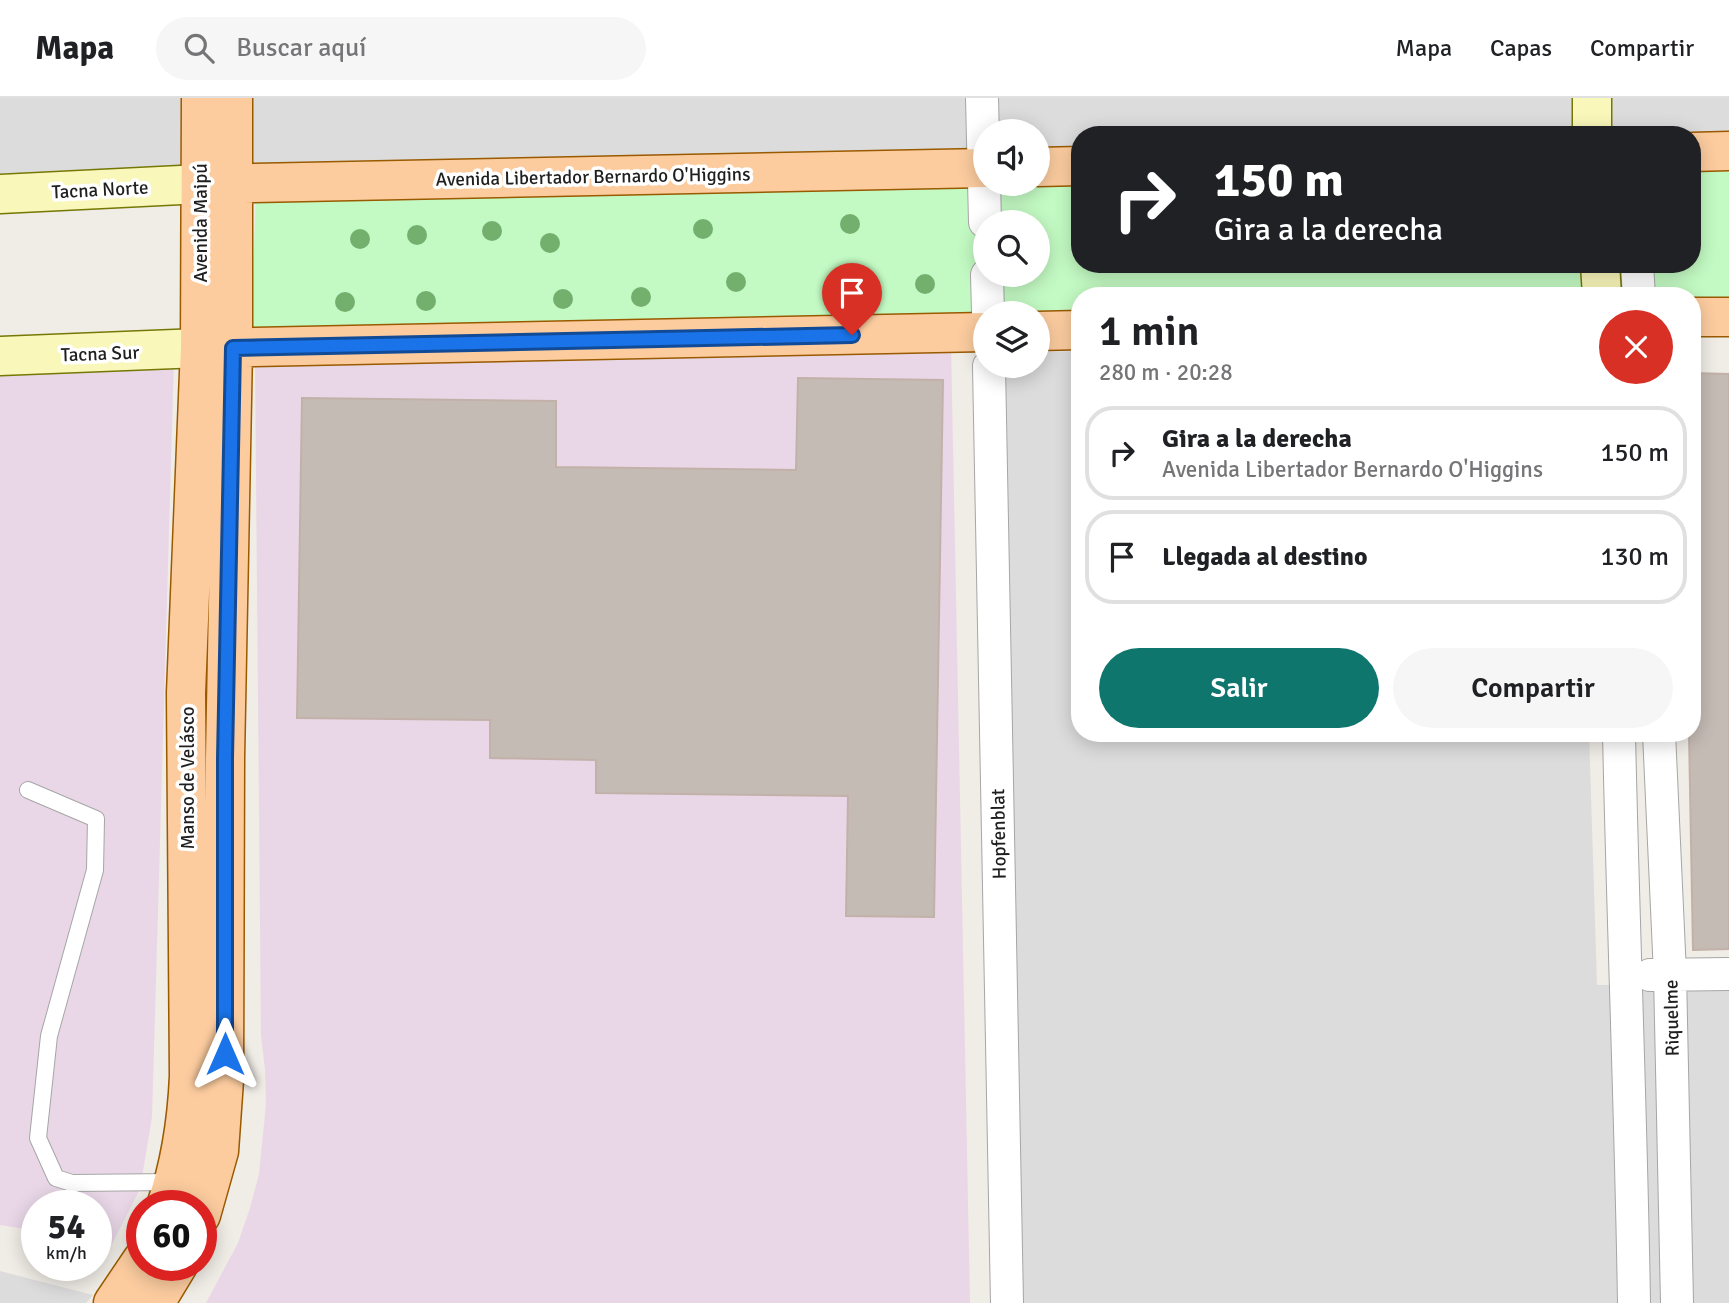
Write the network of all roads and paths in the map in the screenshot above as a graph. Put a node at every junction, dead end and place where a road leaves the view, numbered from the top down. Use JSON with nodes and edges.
{"nodes":[{"id":1,"x":201,"y":98,"type":"edge"},
{"id":2,"x":233,"y":98,"type":"edge"},
{"id":3,"x":982,"y":98,"type":"edge"},
{"id":4,"x":1592,"y":98,"type":"edge"},
{"id":5,"x":983,"y":119,"type":"edge"},
{"id":6,"x":1592,"y":126,"type":"edge"},
{"id":7,"x":1701,"y":152,"type":"edge"},
{"id":8,"x":1729,"y":152,"type":"edge"},
{"id":9,"x":1071,"y":166,"type":"edge"},
{"id":10,"x":1050,"y":167,"type":"edge"},
{"id":11,"x":973,"y":168,"type":"edge"},
{"id":12,"x":216,"y":184,"type":"junction"},
{"id":13,"x":0,"y":194,"type":"edge"},
{"id":14,"x":1701,"y":317,"type":"edge"},
{"id":15,"x":1729,"y":317,"type":"edge"},
{"id":16,"x":1071,"y":330,"type":"edge"},
{"id":17,"x":1050,"y":331,"type":"edge"},
{"id":18,"x":973,"y":332,"type":"edge"},
{"id":19,"x":216,"y":348,"type":"junction"},
{"id":20,"x":0,"y":356,"type":"edge"},
{"id":21,"x":989,"y":378,"type":"edge"},
{"id":22,"x":1619,"y":742,"type":"edge"},
{"id":23,"x":1659,"y":742,"type":"edge"},
{"id":24,"x":29,"y":790,"type":"dead end"},
{"id":25,"x":1670,"y":974,"type":"junction"},
{"id":26,"x":1729,"y":974,"type":"edge"},
{"id":27,"x":1625,"y":976,"type":"junction"},
{"id":28,"x":131,"y":1190,"type":"edge"},
{"id":29,"x":171,"y":1190,"type":"edge"},
{"id":30,"x":208,"y":1190,"type":"edge"},
{"id":31,"x":128,"y":1281,"type":"edge"},
{"id":32,"x":168,"y":1281,"type":"edge"},
{"id":33,"x":113,"y":1303,"type":"edge"},
{"id":34,"x":155,"y":1303,"type":"edge"},
{"id":35,"x":1007,"y":1303,"type":"edge"},
{"id":36,"x":1634,"y":1303,"type":"edge"},
{"id":37,"x":1677,"y":1303,"type":"edge"}],
"edges":[{"from":1,"to":12,"type":"main road","name":"Avenida Maipú"},
{"from":2,"to":12,"type":"main road","name":"Avenida Maipú"},
{"from":3,"to":5,"type":"street"},
{"from":4,"to":6,"type":"street"},
{"from":7,"to":8,"type":"main road"},
{"from":9,"to":10,"type":"main road"},
{"from":11,"to":12,"type":"main road","name":"Avenida Libertador Bernardo O'Higgins"},
{"from":12,"to":13,"type":"street","name":"Tacna Norte"},
{"from":12,"to":19,"type":"main road","name":"Avenida Maipú"},
{"from":14,"to":15,"type":"main road"},
{"from":16,"to":17,"type":"main road"},
{"from":18,"to":19,"type":"main road"},
{"from":19,"to":20,"type":"street","name":"Tacna Sur"},
{"from":19,"to":29,"type":"main road","name":"Manso de Velásco"},
{"from":19,"to":30,"type":"main road","name":"Manso de Velásco"},
{"from":21,"to":35,"type":"street","name":"Hopfenblat"},
{"from":22,"to":27,"type":"street"},
{"from":23,"to":25,"type":"street","name":"Riquelme"},
{"from":24,"to":28,"type":"lane"},
{"from":25,"to":26,"type":"street"},
{"from":25,"to":27,"type":"street"},
{"from":25,"to":37,"type":"street","name":"Riquelme"},
{"from":27,"to":36,"type":"street"},
{"from":31,"to":33,"type":"main road"},
{"from":32,"to":34,"type":"main road"}]}
